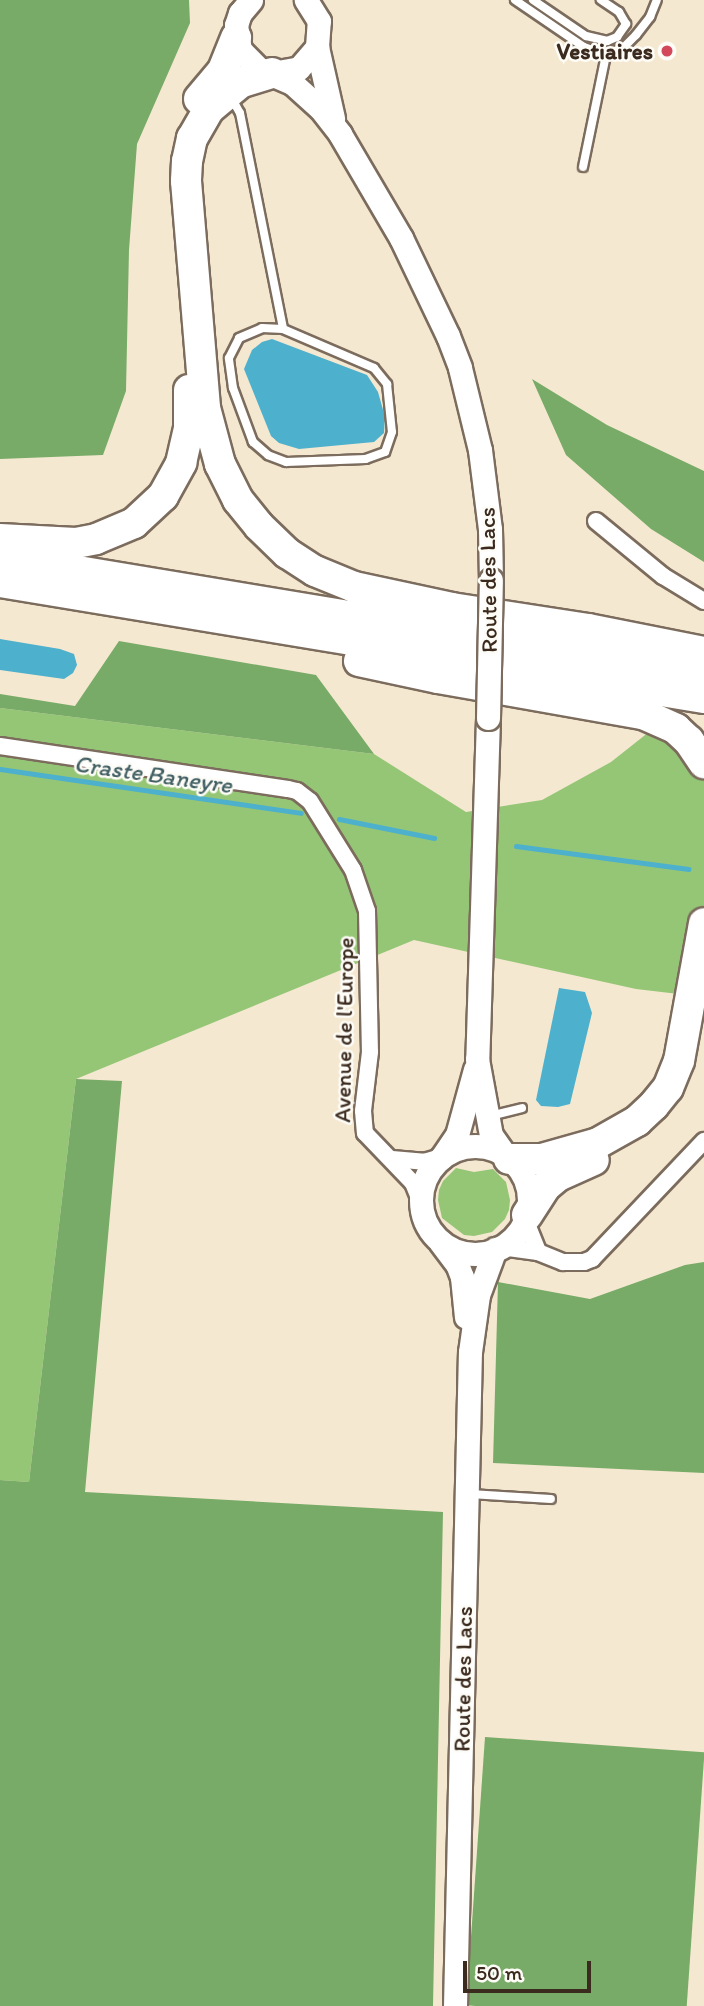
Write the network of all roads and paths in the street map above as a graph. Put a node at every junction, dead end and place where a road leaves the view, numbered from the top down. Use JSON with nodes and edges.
{"nodes":[{"id":1,"x":306,"y":0,"type":"edge"},
{"id":2,"x":514,"y":0,"type":"edge"},
{"id":3,"x":533,"y":0,"type":"edge"},
{"id":4,"x":601,"y":0,"type":"edge"},
{"id":5,"x":657,"y":0,"type":"edge"},
{"id":6,"x":242,"y":13,"type":"edge"},
{"id":7,"x":317,"y":47,"type":"junction"},
{"id":8,"x":606,"y":55,"type":"junction"},
{"id":9,"x":272,"y":73,"type":"junction"},
{"id":10,"x":226,"y":91,"type":"junction"},
{"id":11,"x":340,"y":134,"type":"junction"},
{"id":12,"x":583,"y":167,"type":"dead end"},
{"id":13,"x":283,"y":329,"type":"junction"},
{"id":14,"x":596,"y":522,"type":"dead end"},
{"id":15,"x":0,"y":539,"type":"edge"},
{"id":16,"x":0,"y":558,"type":"edge"},
{"id":17,"x":0,"y":583,"type":"edge"},
{"id":18,"x":704,"y":601,"type":"edge"},
{"id":19,"x":199,"y":604,"type":"junction"},
{"id":20,"x":704,"y":652,"type":"edge"},
{"id":21,"x":704,"y":675,"type":"edge"},
{"id":22,"x":704,"y":698,"type":"edge"},
{"id":23,"x":0,"y":746,"type":"edge"},
{"id":24,"x":704,"y":763,"type":"edge"},
{"id":25,"x":704,"y":923,"type":"edge"},
{"id":26,"x":704,"y":1003,"type":"edge"},
{"id":27,"x":477,"y":1059,"type":"junction"},
{"id":28,"x":522,"y":1108,"type":"dead end"},
{"id":29,"x":487,"y":1116,"type":"junction"},
{"id":30,"x":704,"y":1140,"type":"edge"},
{"id":31,"x":442,"y":1157,"type":"junction"},
{"id":32,"x":507,"y":1157,"type":"junction"},
{"id":33,"x":392,"y":1159,"type":"junction"},
{"id":34,"x":421,"y":1200,"type":"junction"},
{"id":35,"x":526,"y":1217,"type":"junction"},
{"id":36,"x":440,"y":1241,"type":"junction"},
{"id":37,"x":498,"y":1248,"type":"junction"},
{"id":38,"x":538,"y":1252,"type":"junction"},
{"id":39,"x":470,"y":1352,"type":"junction"},
{"id":40,"x":467,"y":1494,"type":"junction"},
{"id":41,"x":551,"y":1499,"type":"dead end"},
{"id":42,"x":455,"y":2006,"type":"edge"}],
"edges":[{"from":1,"to":7,"type":"main road","name":"Route des Lacs"},
{"from":2,"to":8,"type":"lane"},
{"from":3,"to":4,"type":"lane"},
{"from":5,"to":8,"type":"lane"},
{"from":6,"to":9,"type":"main road","name":"Route des Lacs"},
{"from":6,"to":15,"type":"highway"},
{"from":7,"to":9,"type":"main road"},
{"from":7,"to":11,"type":"main road","name":"Route des Lacs"},
{"from":8,"to":12,"type":"lane"},
{"from":9,"to":10,"type":"highway"},
{"from":9,"to":11,"type":"main road","name":"Route des Lacs"},
{"from":10,"to":13,"type":"lane"},
{"from":10,"to":20,"type":"highway"},
{"from":11,"to":27,"type":"main road","name":"Route des Lacs","bridge":true},
{"from":13,"to":13,"type":"lane"},
{"from":14,"to":18,"type":"street"},
{"from":16,"to":19,"type":"highway"},
{"from":17,"to":19,"type":"highway"},
{"from":19,"to":21,"type":"highway"},
{"from":19,"to":22,"type":"highway"},
{"from":19,"to":24,"type":"highway"},
{"from":23,"to":33,"type":"street","name":"Avenue de l'Europe"},
{"from":25,"to":32,"type":"highway"},
{"from":26,"to":35,"type":"highway"},
{"from":27,"to":29,"type":"main road","name":"Route des Lacs"},
{"from":27,"to":31,"type":"main road","name":"Route des Lacs"},
{"from":28,"to":29,"type":"lane"},
{"from":29,"to":32,"type":"main road","name":"Route des Lacs"},
{"from":30,"to":38,"type":"street"},
{"from":31,"to":32,"type":"main road"},
{"from":31,"to":33,"type":"street"},
{"from":31,"to":34,"type":"main road"},
{"from":32,"to":35,"type":"main road"},
{"from":33,"to":34,"type":"street","name":"Avenue de l'Europe"},
{"from":34,"to":36,"type":"main road"},
{"from":35,"to":37,"type":"main road"},
{"from":35,"to":38,"type":"street"},
{"from":36,"to":37,"type":"main road"},
{"from":36,"to":39,"type":"main road","name":"Route des Lacs"},
{"from":37,"to":38,"type":"street"},
{"from":37,"to":39,"type":"main road","name":"Route des Lacs"},
{"from":39,"to":40,"type":"main road","name":"Route des Lacs"},
{"from":40,"to":41,"type":"lane"},
{"from":40,"to":42,"type":"main road","name":"Route des Lacs"}]}
